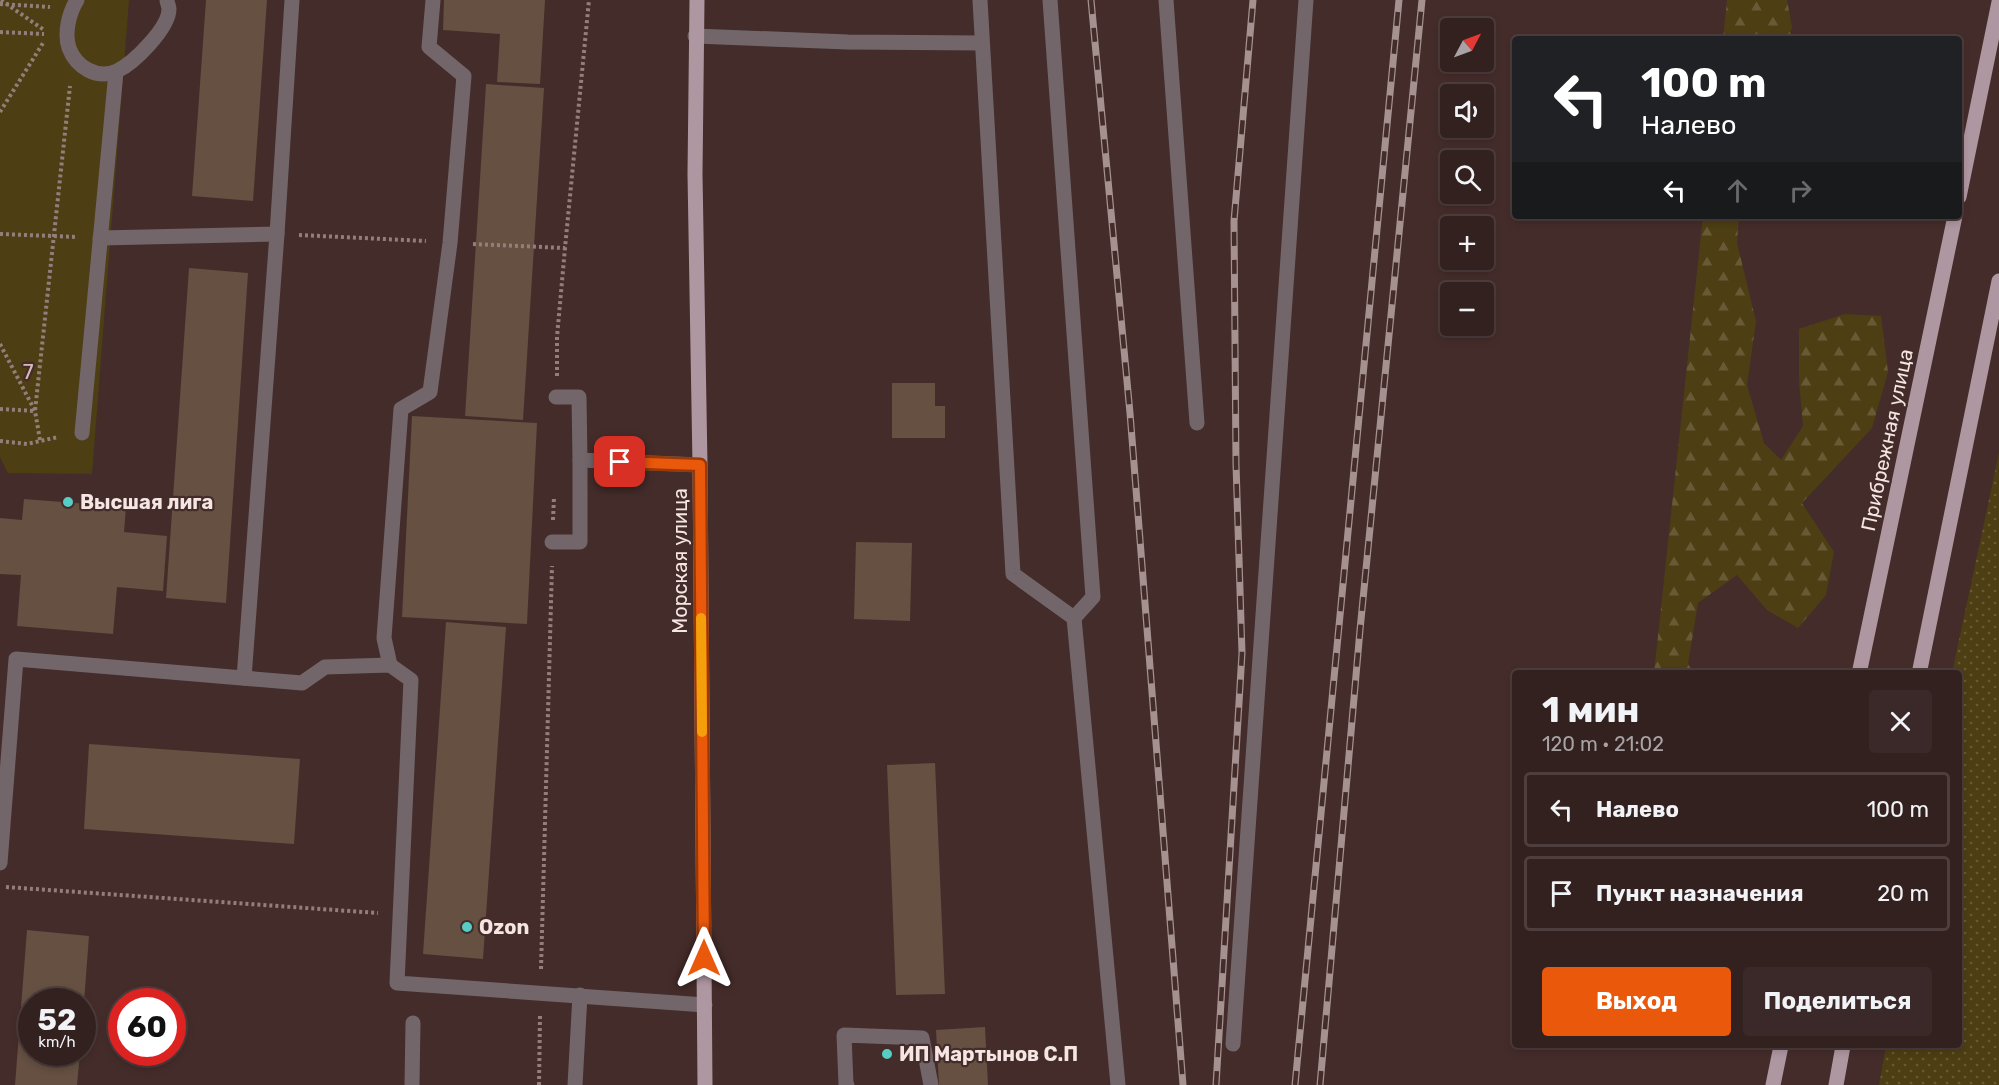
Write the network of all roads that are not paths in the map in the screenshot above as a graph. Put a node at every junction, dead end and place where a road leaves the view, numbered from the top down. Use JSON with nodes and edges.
{"nodes":[{"id":1,"x":167,"y":0,"type":"edge"},
{"id":2,"x":292,"y":0,"type":"edge"},
{"id":3,"x":433,"y":0,"type":"edge"},
{"id":4,"x":697,"y":0,"type":"edge"},
{"id":5,"x":980,"y":0,"type":"edge"},
{"id":6,"x":1050,"y":0,"type":"edge"},
{"id":7,"x":1166,"y":0,"type":"edge"},
{"id":8,"x":1306,"y":0,"type":"edge"},
{"id":9,"x":1999,"y":2,"type":"edge"},
{"id":10,"x":74,"y":4,"type":"edge"},
{"id":11,"x":695,"y":36,"type":"junction"},
{"id":12,"x":982,"y":43,"type":"junction"},
{"id":13,"x":116,"y":72,"type":"junction"},
{"id":14,"x":1962,"y":182,"type":"edge"},
{"id":15,"x":1954,"y":219,"type":"edge"},
{"id":16,"x":277,"y":234,"type":"junction"},
{"id":17,"x":100,"y":238,"type":"junction"},
{"id":18,"x":1999,"y":281,"type":"edge"},
{"id":19,"x":556,"y":397,"type":"road end"},
{"id":20,"x":1197,"y":423,"type":"dead end"},
{"id":21,"x":82,"y":433,"type":"road end"},
{"id":22,"x":580,"y":460,"type":"junction"},
{"id":23,"x":700,"y":465,"type":"junction"},
{"id":24,"x":552,"y":542,"type":"road end"},
{"id":25,"x":1074,"y":618,"type":"junction"},
{"id":26,"x":390,"y":665,"type":"junction"},
{"id":27,"x":1860,"y":670,"type":"edge"},
{"id":28,"x":1920,"y":670,"type":"edge"},
{"id":29,"x":244,"y":678,"type":"junction"},
{"id":30,"x":0,"y":863,"type":"edge"},
{"id":31,"x":580,"y":995,"type":"junction"},
{"id":32,"x":705,"y":1005,"type":"junction"},
{"id":33,"x":413,"y":1023,"type":"dead end"},
{"id":34,"x":1233,"y":1044,"type":"dead end"},
{"id":35,"x":1781,"y":1048,"type":"edge"},
{"id":36,"x":1843,"y":1048,"type":"edge"},
{"id":37,"x":412,"y":1085,"type":"edge"},
{"id":38,"x":575,"y":1085,"type":"edge"},
{"id":39,"x":705,"y":1085,"type":"edge"},
{"id":40,"x":847,"y":1085,"type":"edge"},
{"id":41,"x":931,"y":1085,"type":"edge"},
{"id":42,"x":1118,"y":1085,"type":"edge"},
{"id":43,"x":1773,"y":1085,"type":"edge"},
{"id":44,"x":1836,"y":1085,"type":"edge"}],
"edges":[{"from":1,"to":13,"type":"lane"},
{"from":2,"to":16,"type":"lane"},
{"from":3,"to":26,"type":"lane"},
{"from":4,"to":11,"type":"main road","name":"Морская улица"},
{"from":5,"to":12,"type":"lane"},
{"from":6,"to":25,"type":"lane"},
{"from":7,"to":20,"type":"lane"},
{"from":8,"to":34,"type":"lane"},
{"from":9,"to":14,"type":"main road"},
{"from":10,"to":13,"type":"lane"},
{"from":11,"to":12,"type":"lane"},
{"from":11,"to":23,"type":"main road","name":"Морская улица"},
{"from":12,"to":25,"type":"lane"},
{"from":13,"to":17,"type":"lane"},
{"from":15,"to":27,"type":"main road","name":"Прибрежная улица"},
{"from":16,"to":17,"type":"lane"},
{"from":16,"to":29,"type":"lane"},
{"from":17,"to":21,"type":"lane"},
{"from":18,"to":28,"type":"main road"},
{"from":19,"to":22,"type":"lane"},
{"from":22,"to":23,"type":"lane"},
{"from":22,"to":24,"type":"lane"},
{"from":23,"to":32,"type":"main road","name":"Морская улица"},
{"from":25,"to":42,"type":"lane"},
{"from":26,"to":29,"type":"lane"},
{"from":26,"to":31,"type":"lane"},
{"from":29,"to":30,"type":"lane"},
{"from":31,"to":32,"type":"lane"},
{"from":31,"to":38,"type":"lane"},
{"from":32,"to":39,"type":"main road","name":"Морская улица"},
{"from":33,"to":37,"type":"lane"},
{"from":35,"to":43,"type":"main road"},
{"from":36,"to":44,"type":"main road"},
{"from":40,"to":41,"type":"lane"}]}
